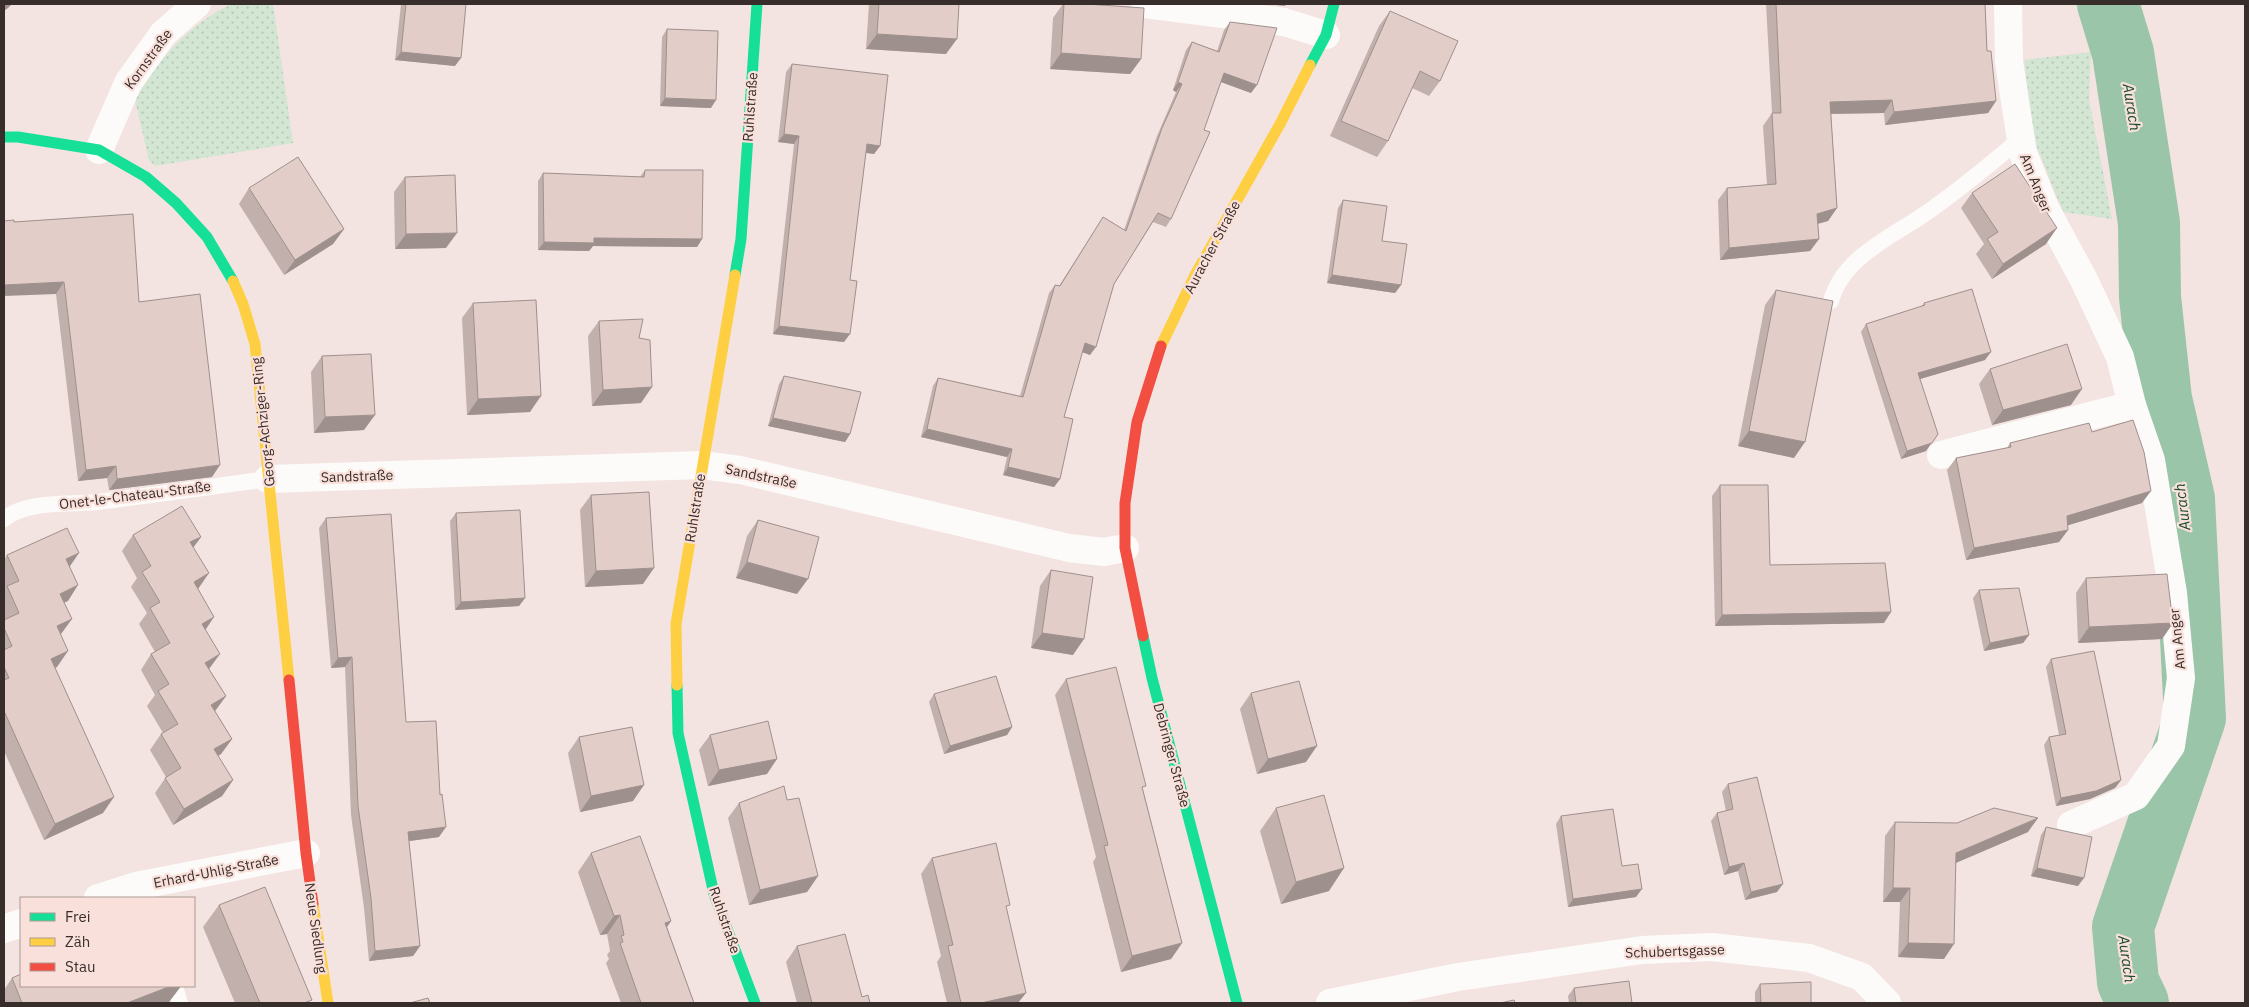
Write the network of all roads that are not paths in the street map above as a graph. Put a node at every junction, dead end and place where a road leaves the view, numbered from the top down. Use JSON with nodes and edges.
{"nodes":[{"id":1,"x":197,"y":4,"type":"edge"},
{"id":2,"x":757,"y":4,"type":"edge"},
{"id":3,"x":1146,"y":4,"type":"edge"},
{"id":4,"x":1334,"y":4,"type":"edge"},
{"id":5,"x":2008,"y":4,"type":"edge"},
{"id":6,"x":1326,"y":35,"type":"junction"},
{"id":7,"x":4,"y":137,"type":"edge"},
{"id":8,"x":2020,"y":139,"type":"junction"},
{"id":9,"x":99,"y":150,"type":"junction"},
{"id":10,"x":1831,"y":301,"type":"edge"},
{"id":11,"x":2132,"y":405,"type":"junction"},
{"id":12,"x":1941,"y":455,"type":"dead end"},
{"id":13,"x":702,"y":465,"type":"junction"},
{"id":14,"x":268,"y":479,"type":"junction"},
{"id":15,"x":1125,"y":503,"type":"joint"},
{"id":16,"x":4,"y":519,"type":"edge"},
{"id":17,"x":1125,"y":548,"type":"junction"},
{"id":18,"x":2071,"y":825,"type":"dead end"},
{"id":19,"x":306,"y":853,"type":"junction"},
{"id":20,"x":150,"y":891,"type":"edge"},
{"id":21,"x":105,"y":897,"type":"edge"},
{"id":22,"x":20,"y":923,"type":"edge"},
{"id":23,"x":4,"y":929,"type":"edge"},
{"id":24,"x":175,"y":987,"type":"edge"},
{"id":25,"x":1423,"y":994,"type":"edge"},
{"id":26,"x":180,"y":1003,"type":"edge"},
{"id":27,"x":328,"y":1003,"type":"edge"},
{"id":28,"x":755,"y":1003,"type":"edge"},
{"id":29,"x":1238,"y":1003,"type":"edge"},
{"id":30,"x":1330,"y":1003,"type":"edge"},
{"id":31,"x":1887,"y":1003,"type":"edge"}],
"edges":[{"from":1,"to":9,"type":"street","name":"Kornstraße"},
{"from":2,"to":13,"type":"street","name":"Ruhlstraße"},
{"from":3,"to":6,"type":"street"},
{"from":4,"to":6,"type":"street","name":"Auracher Straße"},
{"from":5,"to":8,"type":"street","name":"Am Anger"},
{"from":6,"to":15,"type":"street","name":"Auracher Straße"},
{"from":7,"to":9,"type":"street","name":"Georg-Achziger-Ring"},
{"from":8,"to":10,"type":"lane"},
{"from":8,"to":11,"type":"street","name":"Am Anger"},
{"from":9,"to":14,"type":"street","name":"Georg-Achziger-Ring"},
{"from":11,"to":12,"type":"street"},
{"from":11,"to":18,"type":"street","name":"Am Anger"},
{"from":13,"to":14,"type":"street","name":"Sandstraße"},
{"from":13,"to":17,"type":"street","name":"Sandstraße"},
{"from":13,"to":28,"type":"street","name":"Ruhlstraße"},
{"from":14,"to":16,"type":"lane","name":"Onet-le-Chateau-Straße"},
{"from":14,"to":19,"type":"street","name":"Georg-Achziger-Ring"},
{"from":15,"to":17,"type":"street","name":"Debringer Straße"},
{"from":17,"to":29,"type":"street","name":"Debringer Straße"},
{"from":19,"to":20,"type":"street","name":"Erhard-Uhlig-Straße"},
{"from":19,"to":27,"type":"street","name":"Neue Siedlung"},
{"from":20,"to":21,"type":"street","name":"Erhard-Uhlig-Straße"},
{"from":22,"to":23,"type":"street"},
{"from":24,"to":26,"type":"lane"},
{"from":25,"to":30,"type":"street","name":"Schubertsgasse"},
{"from":25,"to":31,"type":"street","name":"Schubertsgasse"}]}
